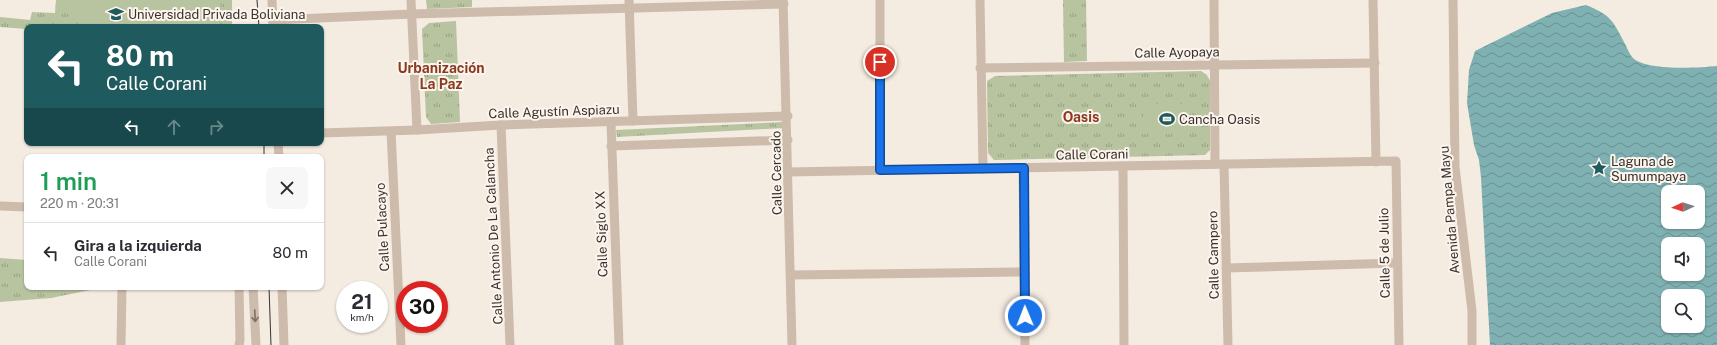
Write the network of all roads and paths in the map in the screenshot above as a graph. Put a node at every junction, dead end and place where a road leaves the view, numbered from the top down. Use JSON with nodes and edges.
{"nodes":[{"id":1,"x":272,"y":0,"type":"edge"},
{"id":2,"x":412,"y":0,"type":"edge"},
{"id":3,"x":880,"y":0,"type":"edge"},
{"id":4,"x":980,"y":0,"type":"edge"},
{"id":5,"x":1214,"y":0,"type":"edge"},
{"id":6,"x":1373,"y":0,"type":"edge"},
{"id":7,"x":1453,"y":0,"type":"edge"},
{"id":8,"x":784,"y":2,"type":"edge"},
{"id":9,"x":629,"y":4,"type":"edge"},
{"id":10,"x":412,"y":14,"type":"junction"},
{"id":11,"x":273,"y":24,"type":"edge"},
{"id":12,"x":1375,"y":63,"type":"junction"},
{"id":13,"x":1214,"y":65,"type":"junction"},
{"id":14,"x":980,"y":68,"type":"junction"},
{"id":15,"x":788,"y":116,"type":"junction"},
{"id":16,"x":633,"y":121,"type":"junction"},
{"id":17,"x":610,"y":122,"type":"junction"},
{"id":18,"x":501,"y":125,"type":"junction"},
{"id":19,"x":417,"y":130,"type":"junction"},
{"id":20,"x":391,"y":131,"type":"junction"},
{"id":21,"x":324,"y":133,"type":"edge"},
{"id":22,"x":788,"y":140,"type":"junction"},
{"id":23,"x":612,"y":146,"type":"junction"},
{"id":24,"x":1396,"y":161,"type":"joint"},
{"id":25,"x":1376,"y":162,"type":"junction"},
{"id":26,"x":1220,"y":164,"type":"junction"},
{"id":27,"x":1123,"y":166,"type":"junction"},
{"id":28,"x":1024,"y":168,"type":"junction"},
{"id":29,"x":982,"y":169,"type":"junction"},
{"id":30,"x":880,"y":170,"type":"junction"},
{"id":31,"x":788,"y":172,"type":"junction"},
{"id":32,"x":0,"y":206,"type":"edge"},
{"id":33,"x":24,"y":207,"type":"edge"},
{"id":34,"x":1398,"y":263,"type":"junction"},
{"id":35,"x":1226,"y":268,"type":"junction"},
{"id":36,"x":1024,"y":272,"type":"junction"},
{"id":37,"x":790,"y":275,"type":"junction"},
{"id":38,"x":122,"y":290,"type":"edge"},
{"id":39,"x":239,"y":290,"type":"edge"},
{"id":40,"x":253,"y":290,"type":"edge"},
{"id":41,"x":282,"y":290,"type":"edge"},
{"id":42,"x":121,"y":345,"type":"edge"},
{"id":43,"x":239,"y":345,"type":"edge"},
{"id":44,"x":256,"y":345,"type":"edge"},
{"id":45,"x":284,"y":345,"type":"edge"},
{"id":46,"x":401,"y":345,"type":"edge"},
{"id":47,"x":510,"y":345,"type":"edge"},
{"id":48,"x":618,"y":345,"type":"edge"},
{"id":49,"x":792,"y":345,"type":"edge"},
{"id":50,"x":1025,"y":345,"type":"edge"},
{"id":51,"x":1124,"y":345,"type":"edge"},
{"id":52,"x":1228,"y":345,"type":"edge"},
{"id":53,"x":1399,"y":345,"type":"edge"},
{"id":54,"x":1472,"y":345,"type":"edge"}],
"edges":[{"from":1,"to":11,"type":"street"},
{"from":2,"to":10,"type":"street"},
{"from":3,"to":30,"type":"street"},
{"from":4,"to":14,"type":"street"},
{"from":5,"to":13,"type":"street","name":"Calle Campero"},
{"from":6,"to":12,"type":"street"},
{"from":7,"to":54,"type":"street","name":"Avenida Pampa Mayu"},
{"from":8,"to":9,"type":"street"},
{"from":8,"to":15,"type":"street","name":"Calle Cercado"},
{"from":9,"to":10,"type":"street"},
{"from":9,"to":16,"type":"street"},
{"from":10,"to":11,"type":"street"},
{"from":10,"to":19,"type":"street"},
{"from":12,"to":13,"type":"street","name":"Calle Ayopaya"},
{"from":12,"to":25,"type":"street"},
{"from":13,"to":14,"type":"street","name":"Calle Ayopaya"},
{"from":13,"to":26,"type":"street","name":"Calle Campero"},
{"from":14,"to":29,"type":"street"},
{"from":15,"to":16,"type":"street","name":"Calle Agustín Aspiazu"},
{"from":15,"to":22,"type":"street","name":"Calle Cercado"},
{"from":16,"to":17,"type":"street","name":"Calle Agustín Aspiazu"},
{"from":17,"to":18,"type":"street","name":"Calle Agustín Aspiazu"},
{"from":17,"to":23,"type":"street","name":"Calle Siglo XX"},
{"from":18,"to":19,"type":"street","name":"Calle Agustín Aspiazu"},
{"from":18,"to":47,"type":"street","name":"Calle Antonio De La Calancha"},
{"from":19,"to":20,"type":"street","name":"Calle Agustín Aspiazu"},
{"from":20,"to":21,"type":"street","name":"Calle Agustín Aspiazu"},
{"from":20,"to":46,"type":"street","name":"Calle Pulacayo"},
{"from":22,"to":23,"type":"street"},
{"from":22,"to":31,"type":"street","name":"Calle Cercado"},
{"from":23,"to":48,"type":"street","name":"Calle Siglo XX"},
{"from":24,"to":25,"type":"street","name":"Calle Corani"},
{"from":24,"to":34,"type":"street","name":"Calle 5 de Julio"},
{"from":25,"to":26,"type":"street","name":"Calle Corani"},
{"from":26,"to":27,"type":"street","name":"Calle Corani"},
{"from":26,"to":35,"type":"street","name":"Calle Campero"},
{"from":27,"to":28,"type":"street","name":"Calle Corani"},
{"from":27,"to":51,"type":"street"},
{"from":28,"to":29,"type":"street","name":"Calle Corani"},
{"from":28,"to":36,"type":"street"},
{"from":29,"to":30,"type":"street","name":"Calle Corani"},
{"from":30,"to":31,"type":"street","name":"Calle Corani"},
{"from":31,"to":37,"type":"street","name":"Calle Cercado"},
{"from":32,"to":33,"type":"street"},
{"from":34,"to":35,"type":"street"},
{"from":34,"to":53,"type":"street","name":"Calle 5 de Julio"},
{"from":35,"to":52,"type":"street","name":"Calle Campero"},
{"from":36,"to":37,"type":"street"},
{"from":36,"to":50,"type":"street"},
{"from":37,"to":49,"type":"street","name":"Calle Cercado"},
{"from":38,"to":42,"type":"street"},
{"from":39,"to":43,"type":"street"},
{"from":40,"to":44,"type":"street","one_way":true},
{"from":41,"to":45,"type":"street"}]}
